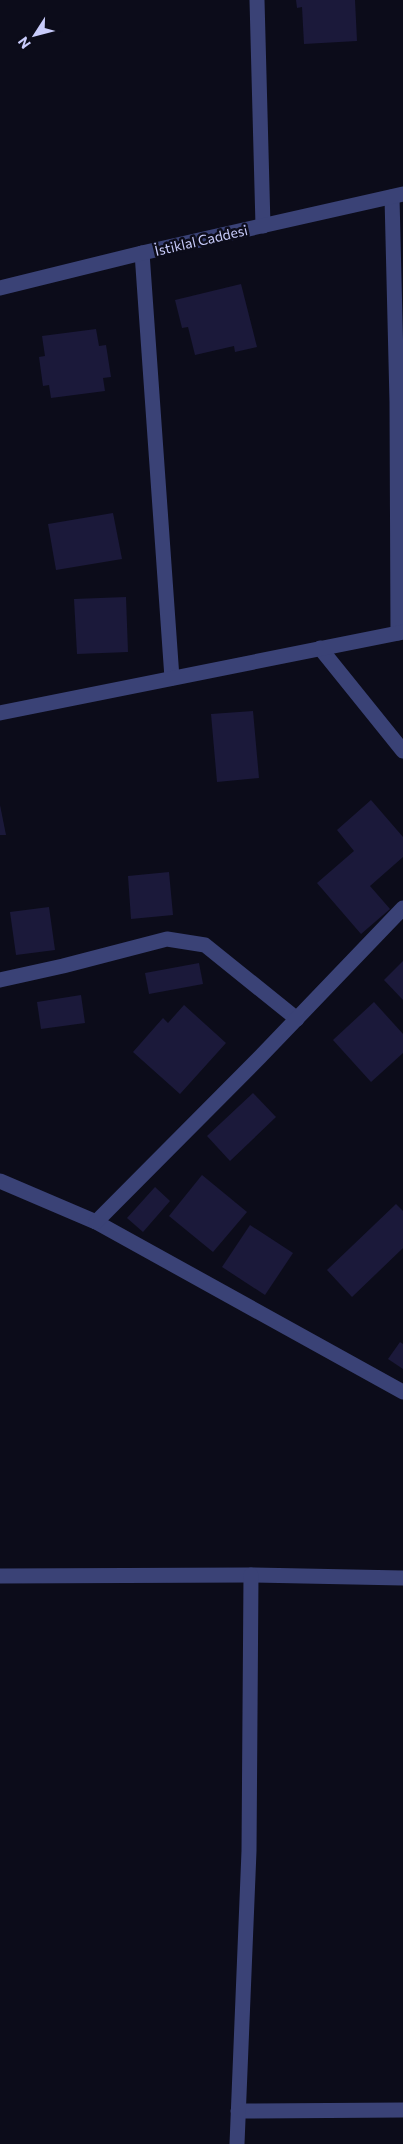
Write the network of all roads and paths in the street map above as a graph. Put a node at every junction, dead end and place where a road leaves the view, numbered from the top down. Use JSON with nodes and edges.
{"nodes":[{"id":1,"x":257,"y":0,"type":"edge"},
{"id":2,"x":397,"y":195,"type":"edge"},
{"id":3,"x":263,"y":226,"type":"junction"},
{"id":4,"x":142,"y":253,"type":"junction"},
{"id":5,"x":0,"y":288,"type":"edge"},
{"id":6,"x":401,"y":632,"type":"edge"},
{"id":7,"x":320,"y":648,"type":"junction"},
{"id":8,"x":172,"y":678,"type":"junction"},
{"id":9,"x":0,"y":712,"type":"edge"},
{"id":10,"x":403,"y":751,"type":"edge"},
{"id":11,"x":403,"y":908,"type":"edge"},
{"id":12,"x":0,"y":980,"type":"edge"},
{"id":13,"x":297,"y":1019,"type":"junction"},
{"id":14,"x":0,"y":1181,"type":"edge"},
{"id":15,"x":96,"y":1222,"type":"junction"},
{"id":16,"x":403,"y":1392,"type":"edge"},
{"id":17,"x":251,"y":1575,"type":"junction"},
{"id":18,"x":0,"y":1576,"type":"edge"},
{"id":19,"x":403,"y":1578,"type":"edge"},
{"id":20,"x":403,"y":2110,"type":"edge"},
{"id":21,"x":238,"y":2111,"type":"junction"},
{"id":22,"x":237,"y":2144,"type":"edge"}],
"edges":[{"from":1,"to":3,"type":"street"},
{"from":2,"to":3,"type":"street","name":"İstiklal Caddesi"},
{"from":2,"to":6,"type":"street"},
{"from":3,"to":4,"type":"street","name":"İstiklal Caddesi"},
{"from":4,"to":5,"type":"street","name":"İstiklal Caddesi"},
{"from":4,"to":8,"type":"street"},
{"from":6,"to":7,"type":"street"},
{"from":7,"to":8,"type":"street"},
{"from":7,"to":10,"type":"street"},
{"from":8,"to":9,"type":"street"},
{"from":11,"to":13,"type":"street"},
{"from":12,"to":13,"type":"street"},
{"from":13,"to":15,"type":"street"},
{"from":14,"to":15,"type":"street"},
{"from":15,"to":16,"type":"street"},
{"from":17,"to":18,"type":"street"},
{"from":17,"to":19,"type":"street"},
{"from":17,"to":21,"type":"street"},
{"from":20,"to":21,"type":"street"},
{"from":21,"to":22,"type":"street"}]}
